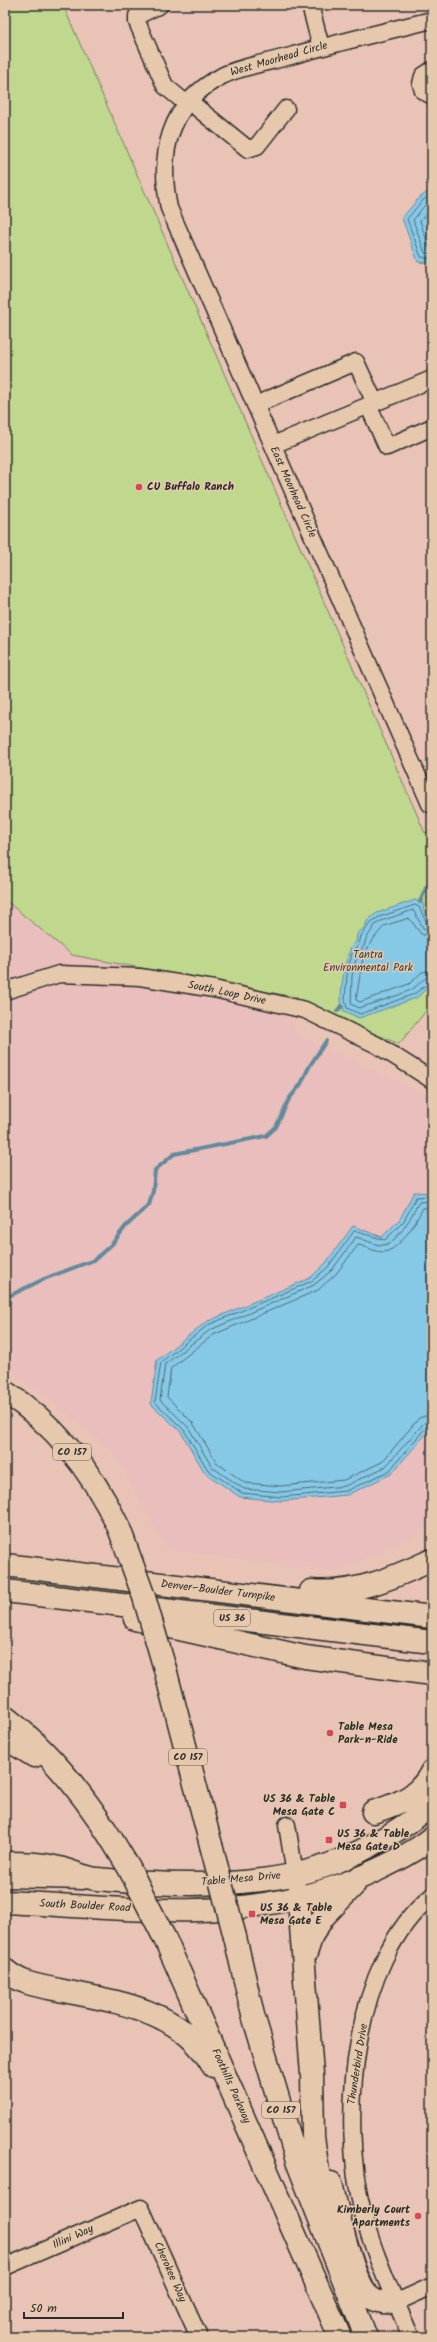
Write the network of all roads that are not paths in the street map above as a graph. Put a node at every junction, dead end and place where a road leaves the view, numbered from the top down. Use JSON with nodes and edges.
{"nodes":[{"id":1,"x":160,"y":5,"type":"edge"},
{"id":2,"x":310,"y":5,"type":"edge"},
{"id":3,"x":432,"y":20,"type":"edge"},
{"id":4,"x":321,"y":47,"type":"junction"},
{"id":5,"x":432,"y":70,"type":"edge"},
{"id":6,"x":432,"y":96,"type":"edge"},
{"id":7,"x":189,"y":103,"type":"junction"},
{"id":8,"x":286,"y":109,"type":"dead end"},
{"id":9,"x":164,"y":177,"type":"joint"},
{"id":10,"x":432,"y":379,"type":"edge"},
{"id":11,"x":372,"y":404,"type":"junction"},
{"id":12,"x":255,"y":405,"type":"junction"},
{"id":13,"x":432,"y":427,"type":"edge"},
{"id":14,"x":273,"y":446,"type":"junction"},
{"id":15,"x":431,"y":804,"type":"edge"},
{"id":16,"x":5,"y":991,"type":"edge"},
{"id":17,"x":432,"y":1080,"type":"edge"},
{"id":18,"x":5,"y":1392,"type":"edge"},
{"id":19,"x":432,"y":1560,"type":"edge"},
{"id":20,"x":5,"y":1565,"type":"edge"},
{"id":21,"x":208,"y":1590,"type":"junction"},
{"id":22,"x":5,"y":1591,"type":"edge"},
{"id":23,"x":31,"y":1594,"type":"junction"},
{"id":24,"x":432,"y":1617,"type":"edge"},
{"id":25,"x":432,"y":1642,"type":"edge"},
{"id":26,"x":432,"y":1674,"type":"edge"},
{"id":27,"x":5,"y":1716,"type":"edge"},
{"id":28,"x":5,"y":1738,"type":"edge"},
{"id":29,"x":432,"y":1771,"type":"edge"},
{"id":30,"x":427,"y":1809,"type":"edge"},
{"id":31,"x":287,"y":1825,"type":"dead end"},
{"id":32,"x":112,"y":1840,"type":"junction"},
{"id":33,"x":430,"y":1840,"type":"edge"},
{"id":34,"x":5,"y":1863,"type":"edge"},
{"id":35,"x":295,"y":1874,"type":"junction"},
{"id":36,"x":5,"y":1877,"type":"edge"},
{"id":37,"x":95,"y":1879,"type":"junction"},
{"id":38,"x":358,"y":1879,"type":"junction"},
{"id":39,"x":432,"y":1896,"type":"edge"},
{"id":40,"x":299,"y":1899,"type":"junction"},
{"id":41,"x":5,"y":1902,"type":"edge"},
{"id":42,"x":304,"y":1960,"type":"junction"},
{"id":43,"x":5,"y":1970,"type":"edge"},
{"id":44,"x":312,"y":2075,"type":"junction"},
{"id":45,"x":248,"y":2125,"type":"junction"},
{"id":46,"x":141,"y":2208,"type":"joint"},
{"id":47,"x":5,"y":2267,"type":"edge"},
{"id":48,"x":341,"y":2278,"type":"junction"},
{"id":49,"x":432,"y":2286,"type":"edge"},
{"id":50,"x":397,"y":2302,"type":"junction"},
{"id":51,"x":198,"y":2337,"type":"edge"},
{"id":52,"x":340,"y":2337,"type":"edge"},
{"id":53,"x":366,"y":2337,"type":"edge"},
{"id":54,"x":411,"y":2337,"type":"edge"}],
"edges":[{"from":1,"to":7,"type":"street"},
{"from":2,"to":4,"type":"street"},
{"from":3,"to":4,"type":"street","name":"West Moorhead Circle"},
{"from":4,"to":7,"type":"street","name":"West Moorhead Circle"},
{"from":5,"to":6,"type":"street"},
{"from":7,"to":8,"type":"street"},
{"from":7,"to":9,"type":"street","name":"West Moorhead Circle"},
{"from":9,"to":12,"type":"street","name":"East Moorhead Circle"},
{"from":10,"to":11,"type":"street"},
{"from":11,"to":12,"type":"street"},
{"from":11,"to":13,"type":"street"},
{"from":11,"to":14,"type":"street"},
{"from":12,"to":14,"type":"street","name":"East Moorhead Circle"},
{"from":14,"to":15,"type":"street","name":"East Moorhead Circle"},
{"from":16,"to":17,"type":"street","name":"South Loop Drive"},
{"from":18,"to":48,"type":"highway","number":"CO 157","bridge":true},
{"from":19,"to":21,"type":"highway"},
{"from":20,"to":21,"type":"highway","name":"Denver–Boulder Turnpike","number":"US 36"},
{"from":21,"to":24,"type":"highway","name":"Denver–Boulder Turnpike","number":"US 36"},
{"from":22,"to":23,"type":"highway","number":"US 36"},
{"from":23,"to":25,"type":"highway","number":"US 36"},
{"from":23,"to":26,"type":"highway"},
{"from":27,"to":32,"type":"highway","number":"CO 157"},
{"from":28,"to":32,"type":"highway"},
{"from":29,"to":30,"type":"highway"},
{"from":30,"to":35,"type":"highway","name":"Table Mesa Drive"},
{"from":31,"to":35,"type":"street"},
{"from":32,"to":45,"type":"highway","name":"Foothills Parkway","number":"CO 157","bridge":true},
{"from":33,"to":38,"type":"highway"},
{"from":34,"to":37,"type":"highway"},
{"from":35,"to":37,"type":"highway","name":"Table Mesa Drive"},
{"from":35,"to":40,"type":"street"},
{"from":36,"to":37,"type":"main road"},
{"from":38,"to":40,"type":"highway"},
{"from":38,"to":42,"type":"highway"},
{"from":39,"to":50,"type":"street","name":"Thunderbird Drive"},
{"from":40,"to":41,"type":"highway","name":"South Boulder Road"},
{"from":40,"to":42,"type":"highway"},
{"from":42,"to":44,"type":"highway"},
{"from":43,"to":45,"type":"highway"},
{"from":44,"to":48,"type":"highway"},
{"from":44,"to":50,"type":"highway"},
{"from":45,"to":52,"type":"highway","name":"Foothills Parkway","number":"CO 157"},
{"from":46,"to":47,"type":"street","name":"Illini Way"},
{"from":46,"to":51,"type":"street","name":"Cherokee Way"},
{"from":48,"to":53,"type":"highway","number":"CO 157"},
{"from":49,"to":50,"type":"street"},
{"from":50,"to":54,"type":"street","name":"Thunderbird Drive"}]}
